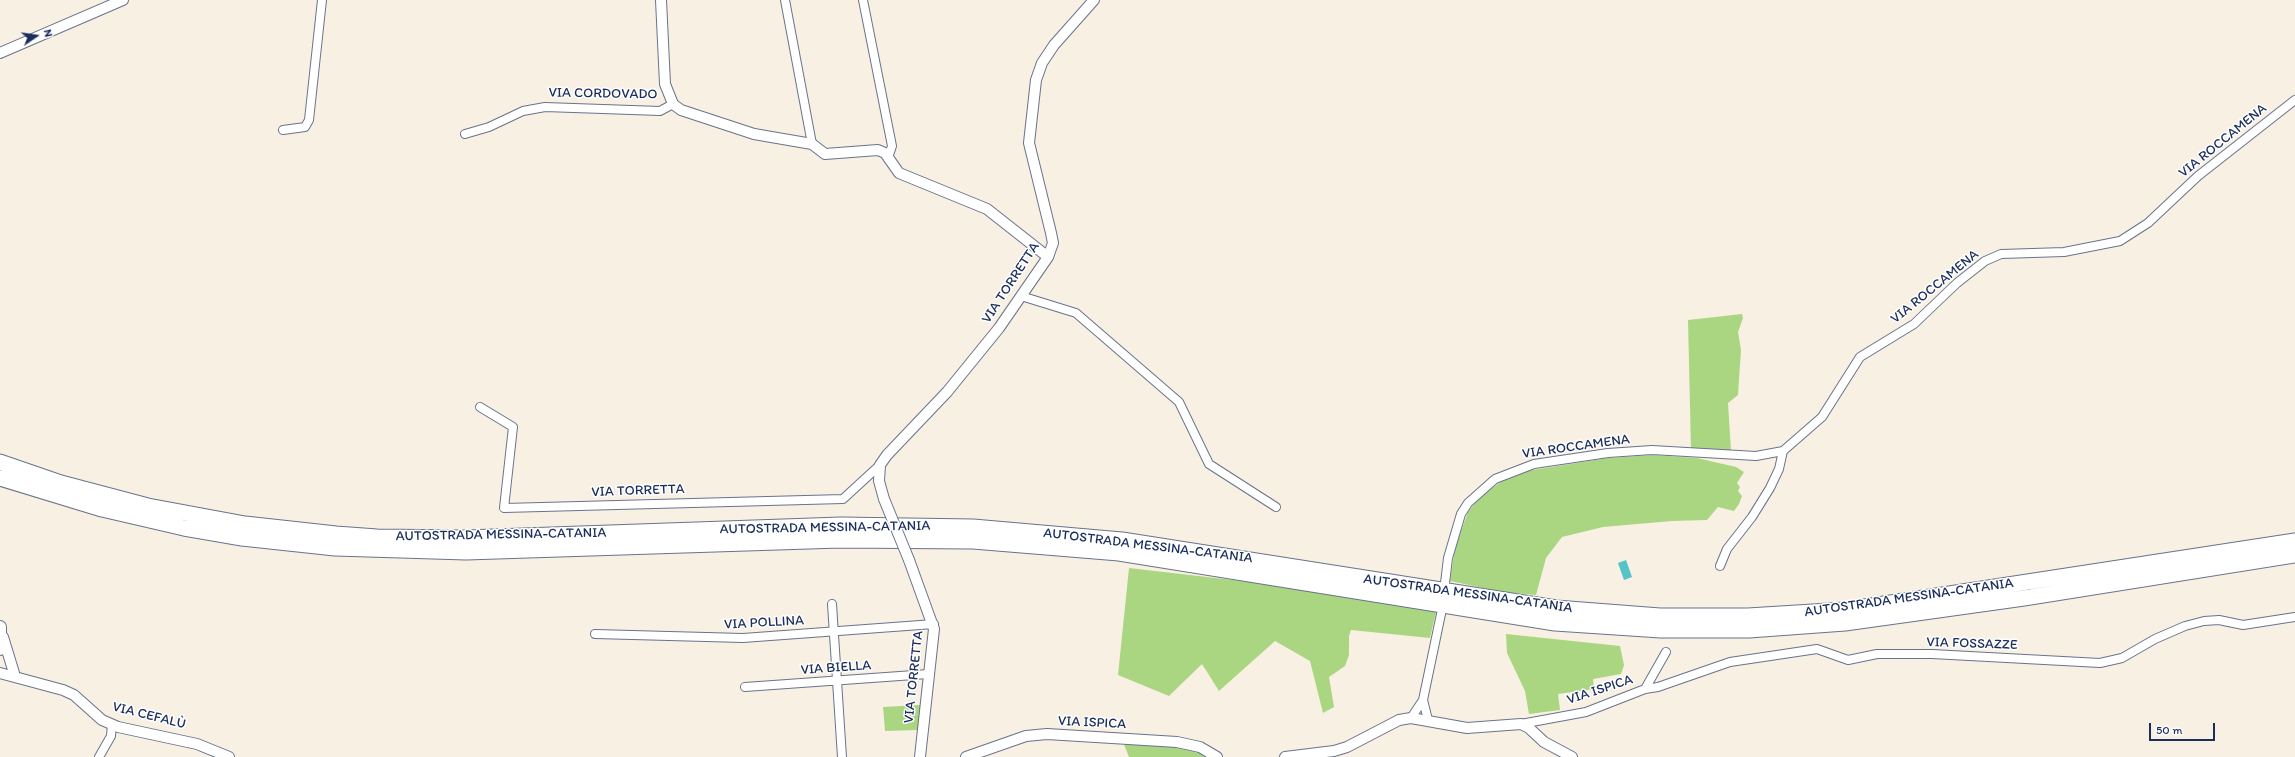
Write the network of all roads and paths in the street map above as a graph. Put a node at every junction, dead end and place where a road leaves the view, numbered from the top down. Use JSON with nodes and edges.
{"nodes":[{"id":1,"x":123,"y":0,"type":"edge"},
{"id":2,"x":322,"y":0,"type":"edge"},
{"id":3,"x":661,"y":0,"type":"edge"},
{"id":4,"x":785,"y":0,"type":"edge"},
{"id":5,"x":863,"y":0,"type":"edge"},
{"id":6,"x":1094,"y":0,"type":"edge"},
{"id":7,"x":0,"y":53,"type":"edge"},
{"id":8,"x":2295,"y":100,"type":"edge"},
{"id":9,"x":673,"y":104,"type":"junction"},
{"id":10,"x":283,"y":130,"type":"dead end"},
{"id":11,"x":465,"y":134,"type":"dead end"},
{"id":12,"x":812,"y":144,"type":"junction"},
{"id":13,"x":888,"y":158,"type":"junction"},
{"id":14,"x":1048,"y":257,"type":"junction"},
{"id":15,"x":1021,"y":296,"type":"junction"},
{"id":16,"x":480,"y":407,"type":"dead end"},
{"id":17,"x":1783,"y":451,"type":"junction"},
{"id":18,"x":0,"y":462,"type":"edge"},
{"id":19,"x":880,"y":465,"type":"junction"},
{"id":20,"x":0,"y":478,"type":"edge"},
{"id":21,"x":1276,"y":506,"type":"dead end"},
{"id":22,"x":2295,"y":541,"type":"edge"},
{"id":23,"x":2295,"y":555,"type":"edge"},
{"id":24,"x":1720,"y":566,"type":"dead end"},
{"id":25,"x":1445,"y":582,"type":"dead end"},
{"id":26,"x":832,"y":604,"type":"dead end"},
{"id":27,"x":1441,"y":614,"type":"dead end"},
{"id":28,"x":2295,"y":617,"type":"edge"},
{"id":29,"x":934,"y":624,"type":"junction"},
{"id":30,"x":0,"y":628,"type":"edge"},
{"id":31,"x":834,"y":632,"type":"junction"},
{"id":32,"x":594,"y":634,"type":"dead end"},
{"id":33,"x":0,"y":649,"type":"edge"},
{"id":34,"x":1666,"y":652,"type":"dead end"},
{"id":35,"x":0,"y":665,"type":"edge"},
{"id":36,"x":0,"y":673,"type":"edge"},
{"id":37,"x":14,"y":673,"type":"junction"},
{"id":38,"x":928,"y":674,"type":"junction"},
{"id":39,"x":23,"y":679,"type":"junction"},
{"id":40,"x":837,"y":681,"type":"junction"},
{"id":41,"x":745,"y":688,"type":"dead end"},
{"id":42,"x":1646,"y":689,"type":"junction"},
{"id":43,"x":1423,"y":700,"type":"junction"},
{"id":44,"x":1411,"y":718,"type":"junction"},
{"id":45,"x":1428,"y":720,"type":"junction"},
{"id":46,"x":112,"y":724,"type":"junction"},
{"id":47,"x":1521,"y":724,"type":"junction"},
{"id":48,"x":99,"y":757,"type":"edge"},
{"id":49,"x":229,"y":757,"type":"edge"},
{"id":50,"x":842,"y":757,"type":"edge"},
{"id":51,"x":920,"y":757,"type":"edge"},
{"id":52,"x":966,"y":757,"type":"edge"},
{"id":53,"x":1217,"y":757,"type":"edge"},
{"id":54,"x":1284,"y":757,"type":"edge"},
{"id":55,"x":1572,"y":757,"type":"edge"}],
"edges":[{"from":1,"to":7,"type":"street"},
{"from":2,"to":10,"type":"street"},
{"from":3,"to":9,"type":"street","name":"VIA CORDOVADO"},
{"from":4,"to":12,"type":"street"},
{"from":5,"to":13,"type":"street"},
{"from":6,"to":14,"type":"street","name":"VIA TORRETTA"},
{"from":8,"to":17,"type":"street","name":"VIA ROCCAMENA"},
{"from":9,"to":11,"type":"street","name":"VIA CORDOVADO"},
{"from":9,"to":12,"type":"street","name":"VIA CORDOVADO"},
{"from":12,"to":13,"type":"street","name":"VIA CORDOVADO"},
{"from":13,"to":14,"type":"street","name":"VIA CORDOVADO"},
{"from":14,"to":15,"type":"street","name":"VIA TORRETTA"},
{"from":15,"to":19,"type":"street","name":"VIA TORRETTA"},
{"from":15,"to":21,"type":"street"},
{"from":16,"to":19,"type":"street","name":"VIA TORRETTA"},
{"from":17,"to":24,"type":"street"},
{"from":17,"to":25,"type":"street","name":"VIA ROCCAMENA"},
{"from":18,"to":22,"type":"highway","name":"AUTOSTRADA MESSINA-CATANIA"},
{"from":19,"to":29,"type":"street","name":"VIA TORRETTA","bridge":true},
{"from":20,"to":23,"type":"highway","name":"AUTOSTRADA MESSINA-CATANIA"},
{"from":26,"to":31,"type":"street"},
{"from":27,"to":43,"type":"street"},
{"from":28,"to":42,"type":"street","name":"VIA FOSSAZZE"},
{"from":29,"to":31,"type":"street","name":"VIA POLLINA"},
{"from":29,"to":38,"type":"street","name":"VIA TORRETTA"},
{"from":30,"to":33,"type":"main road"},
{"from":30,"to":37,"type":"street"},
{"from":31,"to":32,"type":"street","name":"VIA POLLINA"},
{"from":31,"to":40,"type":"street"},
{"from":34,"to":42,"type":"street","name":"VIA ISPICA"},
{"from":35,"to":37,"type":"street"},
{"from":36,"to":39,"type":"street"},
{"from":37,"to":39,"type":"street"},
{"from":38,"to":40,"type":"street","name":"VIA BIELLA"},
{"from":38,"to":51,"type":"street","name":"VIA TORRETTA"},
{"from":39,"to":46,"type":"street","name":"VIA CEFALÙ"},
{"from":40,"to":41,"type":"street","name":"VIA BIELLA"},
{"from":40,"to":50,"type":"street"},
{"from":42,"to":47,"type":"street","name":"VIA ISPICA"},
{"from":43,"to":44,"type":"street"},
{"from":43,"to":45,"type":"street"},
{"from":44,"to":45,"type":"street","name":"VIA ISPICA"},
{"from":44,"to":54,"type":"street","name":"VIA ISPICA"},
{"from":45,"to":47,"type":"street","name":"VIA ISPICA"},
{"from":46,"to":48,"type":"street"},
{"from":46,"to":49,"type":"street","name":"VIA CEFALÙ"},
{"from":47,"to":55,"type":"street"},
{"from":52,"to":53,"type":"street","name":"VIA ISPICA"}]}
